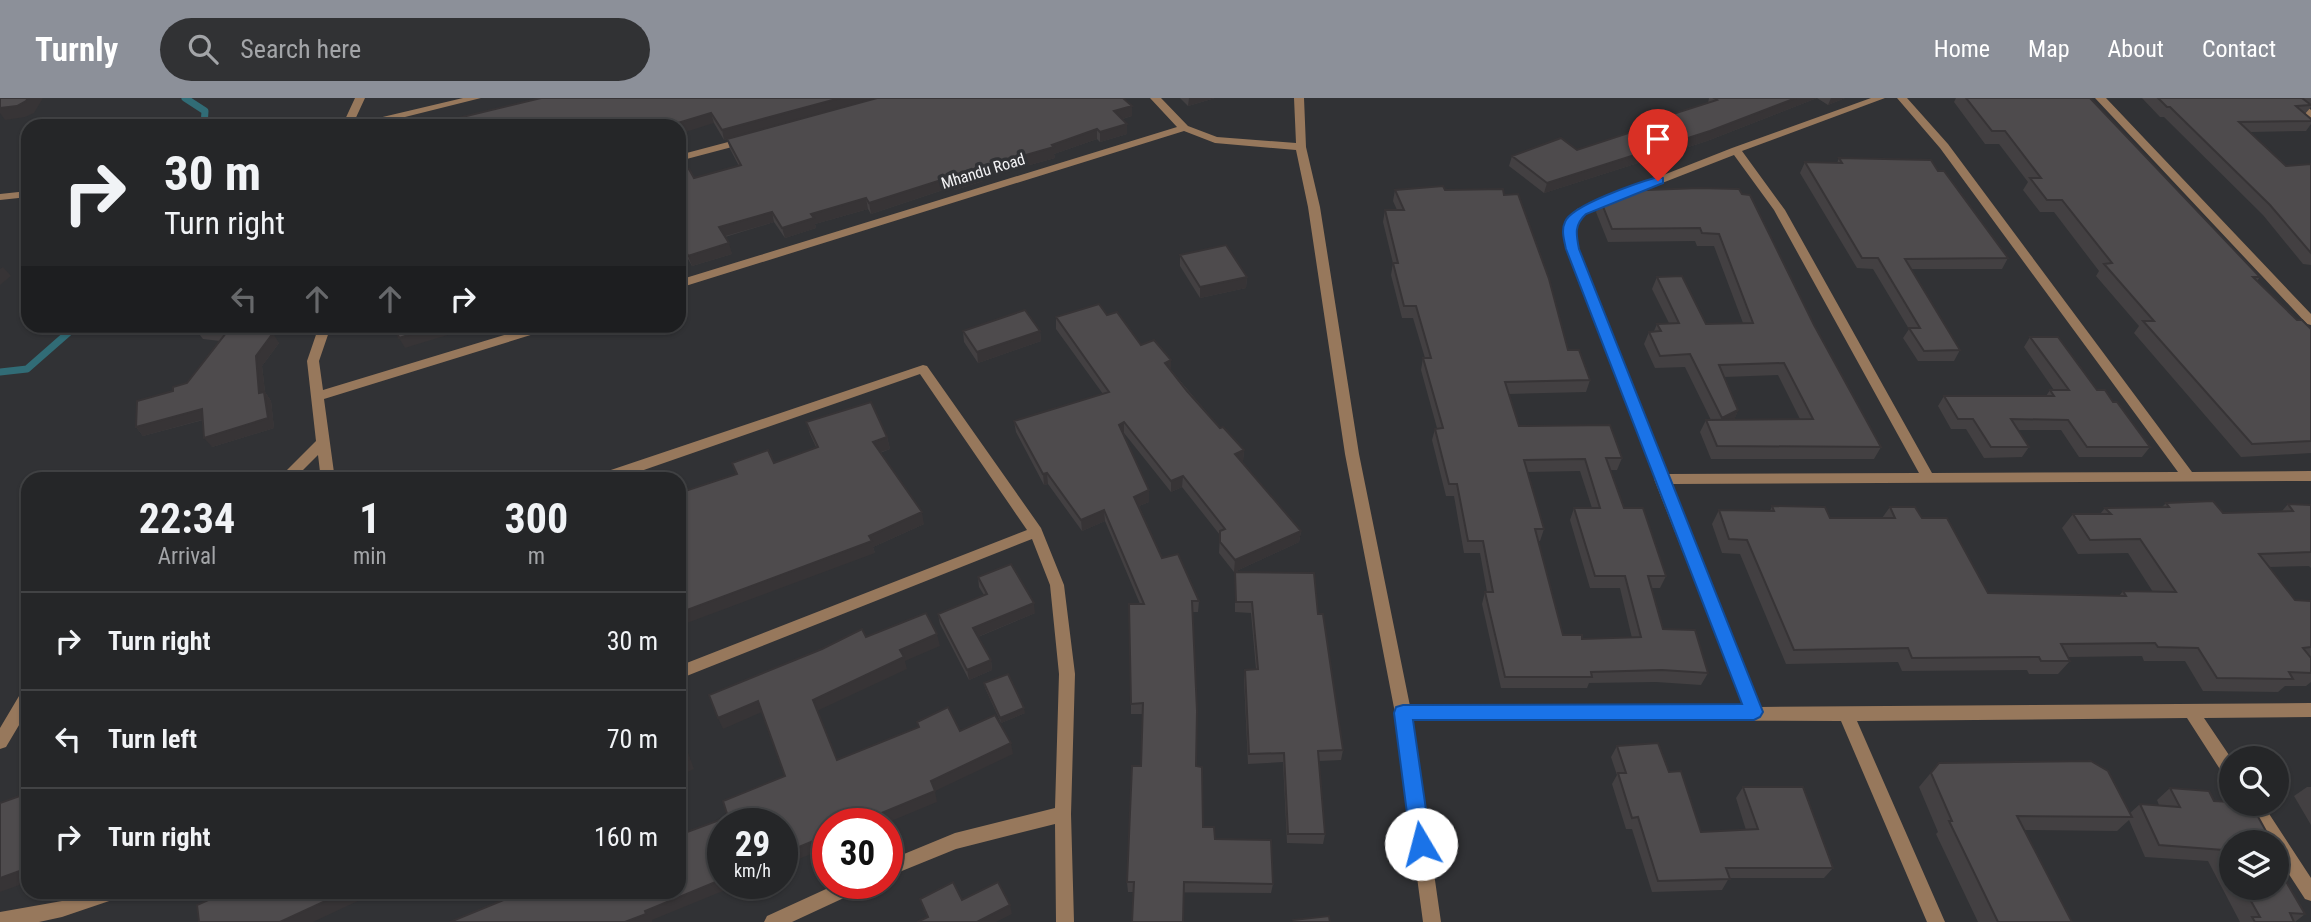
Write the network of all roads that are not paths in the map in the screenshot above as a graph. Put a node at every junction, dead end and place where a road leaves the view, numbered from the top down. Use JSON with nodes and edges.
{"nodes":[{"id":1,"x":360,"y":98,"type":"edge"},
{"id":2,"x":476,"y":98,"type":"edge"},
{"id":3,"x":1155,"y":98,"type":"edge"},
{"id":4,"x":1299,"y":98,"type":"edge"},
{"id":5,"x":1880,"y":98,"type":"edge"},
{"id":6,"x":1902,"y":98,"type":"edge"},
{"id":7,"x":2100,"y":98,"type":"edge"},
{"id":8,"x":2291,"y":98,"type":"edge"},
{"id":9,"x":411,"y":114,"type":"junction"},
{"id":10,"x":2311,"y":115,"type":"edge"},
{"id":11,"x":350,"y":119,"type":"edge"},
{"id":12,"x":388,"y":119,"type":"edge"},
{"id":13,"x":412,"y":119,"type":"edge"},
{"id":14,"x":1184,"y":128,"type":"junction"},
{"id":15,"x":757,"y":137,"type":"edge"},
{"id":16,"x":1301,"y":147,"type":"junction"},
{"id":17,"x":1736,"y":150,"type":"junction"},
{"id":18,"x":686,"y":156,"type":"edge"},
{"id":19,"x":21,"y":195,"type":"edge"},
{"id":20,"x":0,"y":197,"type":"edge"},
{"id":21,"x":686,"y":282,"type":"edge"},
{"id":22,"x":2311,"y":321,"type":"edge"},
{"id":23,"x":323,"y":333,"type":"edge"},
{"id":24,"x":523,"y":333,"type":"edge"},
{"id":25,"x":319,"y":396,"type":"junction"},
{"id":26,"x":324,"y":442,"type":"junction"},
{"id":27,"x":292,"y":472,"type":"edge"},
{"id":28,"x":327,"y":472,"type":"edge"},
{"id":29,"x":621,"y":472,"type":"edge"},
{"id":30,"x":1928,"y":477,"type":"junction"},
{"id":31,"x":2189,"y":477,"type":"junction"},
{"id":32,"x":2311,"y":477,"type":"edge"},
{"id":33,"x":1661,"y":479,"type":"junction"},
{"id":34,"x":1037,"y":532,"type":"junction"},
{"id":35,"x":686,"y":670,"type":"edge"},
{"id":36,"x":21,"y":708,"type":"edge"},
{"id":37,"x":2311,"y":710,"type":"edge"},
{"id":38,"x":2191,"y":711,"type":"junction"},
{"id":39,"x":1754,"y":712,"type":"junction"},
{"id":40,"x":1403,"y":713,"type":"junction"},
{"id":41,"x":1846,"y":714,"type":"junction"},
{"id":42,"x":0,"y":742,"type":"edge"},
{"id":43,"x":2219,"y":754,"type":"edge"},
{"id":44,"x":1063,"y":814,"type":"junction"},
{"id":45,"x":2261,"y":816,"type":"edge"},
{"id":46,"x":903,"y":863,"type":"edge"},
{"id":47,"x":2311,"y":893,"type":"edge"},
{"id":48,"x":91,"y":899,"type":"edge"},
{"id":49,"x":823,"y":899,"type":"edge"},
{"id":50,"x":0,"y":921,"type":"edge"},
{"id":51,"x":773,"y":922,"type":"edge"},
{"id":52,"x":1065,"y":922,"type":"edge"},
{"id":53,"x":1432,"y":922,"type":"edge"},
{"id":54,"x":1936,"y":922,"type":"edge"}],
"edges":[{"from":1,"to":11,"type":"street"},
{"from":2,"to":9,"type":"street"},
{"from":3,"to":14,"type":"street"},
{"from":4,"to":16,"type":"street"},
{"from":5,"to":17,"type":"street"},
{"from":6,"to":31,"type":"street"},
{"from":7,"to":22,"type":"street"},
{"from":8,"to":10,"type":"street"},
{"from":9,"to":12,"type":"street"},
{"from":9,"to":13,"type":"street"},
{"from":14,"to":16,"type":"street"},
{"from":14,"to":21,"type":"street","name":"Mhandu Road"},
{"from":15,"to":18,"type":"street"},
{"from":16,"to":40,"type":"street"},
{"from":17,"to":30,"type":"street"},
{"from":17,"to":33,"type":"street"},
{"from":19,"to":20,"type":"street"},
{"from":23,"to":25,"type":"street"},
{"from":24,"to":25,"type":"street"},
{"from":25,"to":26,"type":"street"},
{"from":26,"to":27,"type":"street"},
{"from":26,"to":28,"type":"street"},
{"from":29,"to":34,"type":"street"},
{"from":30,"to":31,"type":"street"},
{"from":30,"to":33,"type":"street"},
{"from":31,"to":32,"type":"street"},
{"from":33,"to":39,"type":"street"},
{"from":34,"to":35,"type":"street"},
{"from":34,"to":44,"type":"street"},
{"from":36,"to":42,"type":"street"},
{"from":37,"to":38,"type":"street"},
{"from":38,"to":41,"type":"street"},
{"from":38,"to":43,"type":"street"},
{"from":39,"to":40,"type":"street"},
{"from":39,"to":41,"type":"street"},
{"from":40,"to":53,"type":"street"},
{"from":41,"to":54,"type":"street"},
{"from":44,"to":46,"type":"street"},
{"from":44,"to":52,"type":"street"},
{"from":45,"to":47,"type":"street"},
{"from":48,"to":50,"type":"street"},
{"from":49,"to":51,"type":"street"}]}
